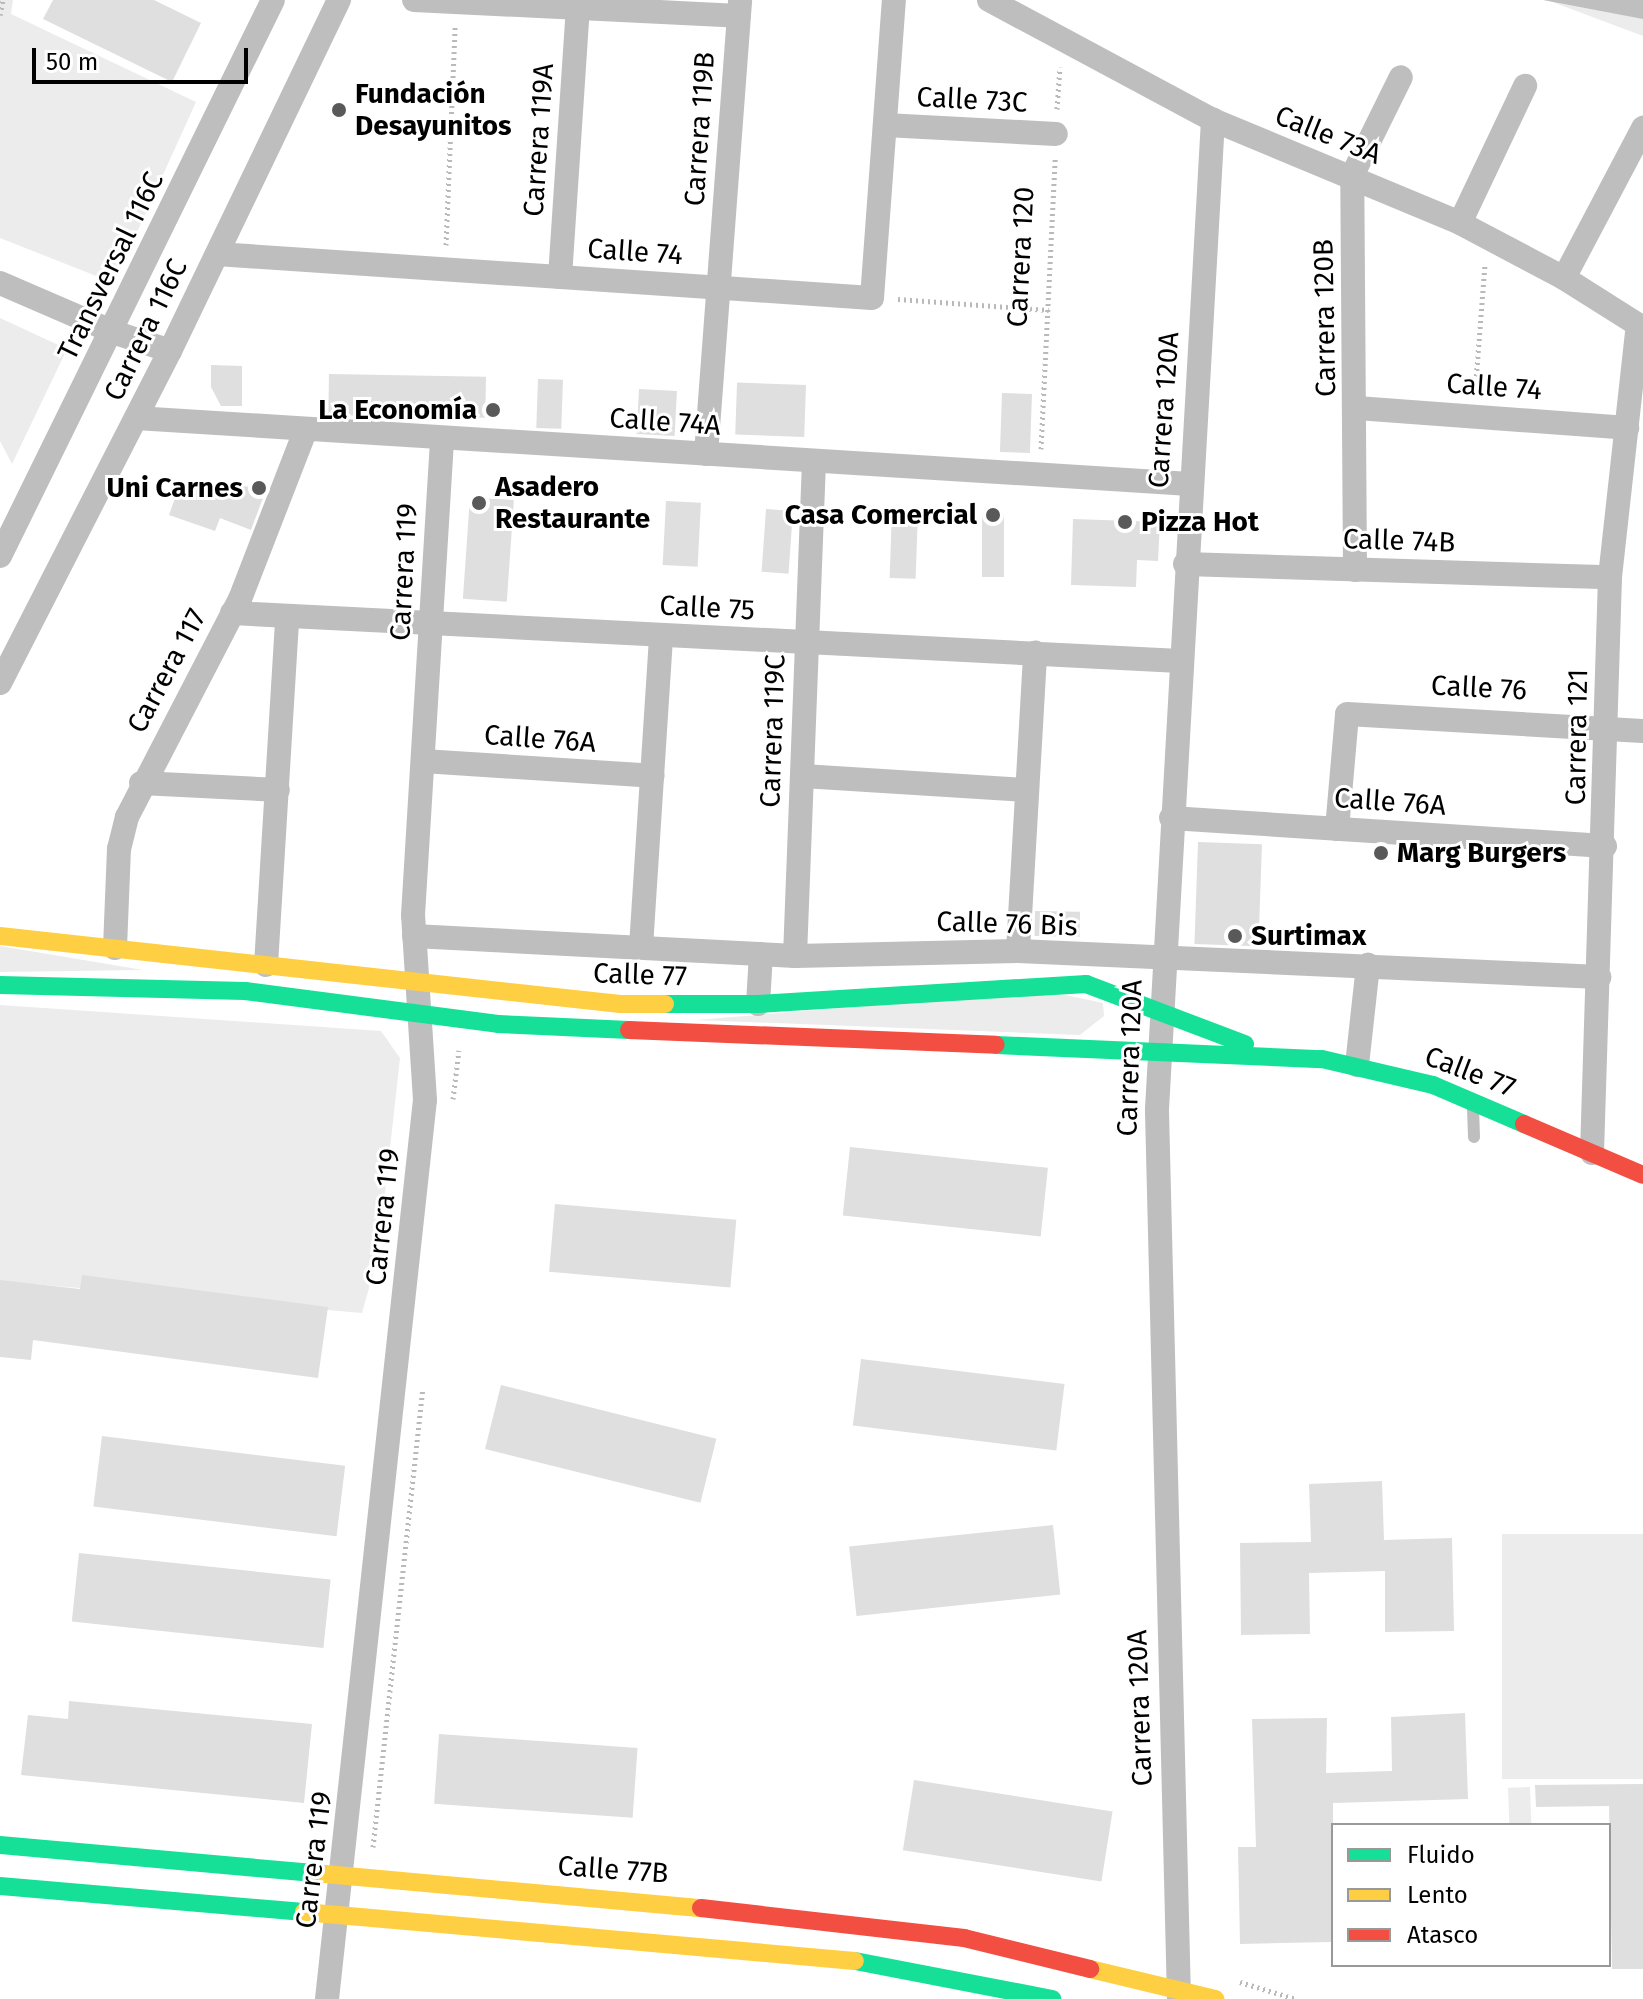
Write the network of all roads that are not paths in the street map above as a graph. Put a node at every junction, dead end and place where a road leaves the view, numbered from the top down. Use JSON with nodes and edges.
{"nodes":[{"id":1,"x":273,"y":0,"type":"edge"},
{"id":2,"x":339,"y":0,"type":"edge"},
{"id":3,"x":414,"y":0,"type":"edge"},
{"id":4,"x":894,"y":0,"type":"edge"},
{"id":5,"x":989,"y":0,"type":"edge"},
{"id":6,"x":578,"y":8,"type":"junction"},
{"id":7,"x":739,"y":8,"type":"edge"},
{"id":8,"x":1029,"y":10,"type":"edge"},
{"id":9,"x":1401,"y":77,"type":"dead end"},
{"id":10,"x":1525,"y":86,"type":"dead end"},
{"id":11,"x":1213,"y":120,"type":"junction"},
{"id":12,"x":885,"y":125,"type":"junction"},
{"id":13,"x":1643,"y":128,"type":"edge"},
{"id":14,"x":1056,"y":134,"type":"road end"},
{"id":15,"x":1352,"y":176,"type":"junction"},
{"id":16,"x":1460,"y":223,"type":"junction"},
{"id":17,"x":217,"y":254,"type":"junction"},
{"id":18,"x":560,"y":277,"type":"junction"},
{"id":19,"x":1564,"y":278,"type":"junction"},
{"id":20,"x":0,"y":283,"type":"edge"},
{"id":21,"x":718,"y":287,"type":"junction"},
{"id":22,"x":1640,"y":327,"type":"edge"},
{"id":23,"x":113,"y":332,"type":"junction"},
{"id":24,"x":170,"y":351,"type":"junction"},
{"id":25,"x":1357,"y":408,"type":"junction"},
{"id":26,"x":136,"y":418,"type":"junction"},
{"id":27,"x":1627,"y":428,"type":"junction"},
{"id":28,"x":306,"y":429,"type":"junction"},
{"id":29,"x":442,"y":438,"type":"junction"},
{"id":30,"x":706,"y":454,"type":"junction"},
{"id":31,"x":814,"y":461,"type":"junction"},
{"id":32,"x":1190,"y":484,"type":"junction"},
{"id":33,"x":0,"y":556,"type":"edge"},
{"id":34,"x":1185,"y":564,"type":"junction"},
{"id":35,"x":1355,"y":570,"type":"junction"},
{"id":36,"x":1610,"y":577,"type":"junction"},
{"id":37,"x":232,"y":613,"type":"junction"},
{"id":38,"x":287,"y":617,"type":"junction"},
{"id":39,"x":431,"y":625,"type":"junction"},
{"id":40,"x":661,"y":636,"type":"junction"},
{"id":41,"x":806,"y":642,"type":"junction"},
{"id":42,"x":1035,"y":652,"type":"junction"},
{"id":43,"x":1180,"y":661,"type":"junction"},
{"id":44,"x":0,"y":683,"type":"edge"},
{"id":45,"x":1608,"y":726,"type":"junction"},
{"id":46,"x":1643,"y":731,"type":"edge"},
{"id":47,"x":423,"y":761,"type":"junction"},
{"id":48,"x":653,"y":776,"type":"junction"},
{"id":49,"x":803,"y":776,"type":"junction"},
{"id":50,"x":141,"y":783,"type":"junction"},
{"id":51,"x":278,"y":790,"type":"junction"},
{"id":52,"x":1027,"y":790,"type":"junction"},
{"id":53,"x":1171,"y":818,"type":"junction"},
{"id":54,"x":1337,"y":829,"type":"junction"},
{"id":55,"x":1605,"y":846,"type":"junction"},
{"id":56,"x":0,"y":936,"type":"edge"},
{"id":57,"x":414,"y":936,"type":"junction"},
{"id":58,"x":641,"y":947,"type":"junction"},
{"id":59,"x":115,"y":948,"type":"junction"},
{"id":60,"x":972,"y":950,"type":"junction"},
{"id":61,"x":1018,"y":951,"type":"junction"},
{"id":62,"x":761,"y":954,"type":"junction"},
{"id":63,"x":795,"y":956,"type":"junction"},
{"id":64,"x":1163,"y":961,"type":"junction"},
{"id":65,"x":266,"y":965,"type":"junction"},
{"id":66,"x":1368,"y":965,"type":"junction"},
{"id":67,"x":1599,"y":977,"type":"junction"},
{"id":68,"x":416,"y":983,"type":"junction"},
{"id":69,"x":0,"y":985,"type":"edge"},
{"id":70,"x":969,"y":989,"type":"junction"},
{"id":71,"x":758,"y":1004,"type":"junction"},
{"id":72,"x":1161,"y":1011,"type":"junction"},
{"id":73,"x":421,"y":1015,"type":"junction"},
{"id":74,"x":1158,"y":1051,"type":"junction"},
{"id":75,"x":1269,"y":1054,"type":"junction"},
{"id":76,"x":1357,"y":1065,"type":"junction"},
{"id":77,"x":1473,"y":1100,"type":"junction"},
{"id":78,"x":1474,"y":1137,"type":"dead end"},
{"id":79,"x":1592,"y":1153,"type":"junction"},
{"id":80,"x":1643,"y":1175,"type":"edge"},
{"id":81,"x":0,"y":1845,"type":"edge"},
{"id":82,"x":342,"y":1877,"type":"junction"},
{"id":83,"x":0,"y":1886,"type":"edge"},
{"id":84,"x":337,"y":1918,"type":"junction"},
{"id":85,"x":1179,"y":1994,"type":"edge"},
{"id":86,"x":327,"y":1999,"type":"edge"},
{"id":87,"x":1052,"y":1999,"type":"edge"},
{"id":88,"x":1215,"y":1999,"type":"edge"}],
"edges":[{"from":1,"to":23,"type":"street","name":"Transversal 116C"},
{"from":2,"to":17,"type":"street","name":"Carrera 116C"},
{"from":3,"to":6,"type":"street"},
{"from":4,"to":12,"type":"street"},
{"from":5,"to":8,"type":"street","name":"Calle 73A"},
{"from":6,"to":7,"type":"street"},
{"from":6,"to":18,"type":"street","name":"Carrera 119A"},
{"from":7,"to":21,"type":"street","name":"Carrera 119B"},
{"from":8,"to":11,"type":"street","name":"Calle 73A"},
{"from":9,"to":15,"type":"street","name":"Carrera 120B"},
{"from":10,"to":16,"type":"street"},
{"from":11,"to":15,"type":"street","name":"Calle 73A"},
{"from":11,"to":32,"type":"street","name":"Carrera 120A"},
{"from":12,"to":14,"type":"street","name":"Calle 73C"},
{"from":12,"to":21,"type":"street","name":"Calle 74"},
{"from":13,"to":19,"type":"street"},
{"from":15,"to":16,"type":"street","name":"Calle 73A"},
{"from":15,"to":25,"type":"street","name":"Carrera 120B"},
{"from":16,"to":19,"type":"street","name":"Calle 73A"},
{"from":17,"to":18,"type":"street","name":"Calle 74"},
{"from":17,"to":24,"type":"street","name":"Carrera 116C"},
{"from":18,"to":21,"type":"street","name":"Calle 74"},
{"from":19,"to":22,"type":"street","name":"Calle 73A"},
{"from":20,"to":23,"type":"street"},
{"from":21,"to":30,"type":"street","name":"Carrera 119B"},
{"from":22,"to":27,"type":"street","name":"Carrera 121"},
{"from":23,"to":24,"type":"street"},
{"from":23,"to":33,"type":"street","name":"Transversal 116C"},
{"from":24,"to":26,"type":"street","name":"Carrera 116C"},
{"from":25,"to":27,"type":"street","name":"Calle 74"},
{"from":25,"to":35,"type":"street","name":"Carrera 120B"},
{"from":26,"to":28,"type":"street","name":"Calle 74A"},
{"from":26,"to":44,"type":"street","name":"Carrera 116C"},
{"from":27,"to":36,"type":"street","name":"Carrera 121"},
{"from":28,"to":29,"type":"street","name":"Calle 74A"},
{"from":28,"to":37,"type":"street","name":"Carrera 117"},
{"from":29,"to":30,"type":"street","name":"Calle 74A"},
{"from":29,"to":39,"type":"street","name":"Carrera 119"},
{"from":30,"to":31,"type":"street","name":"Calle 74A"},
{"from":31,"to":32,"type":"street","name":"Calle 74A"},
{"from":31,"to":41,"type":"street","name":"Carrera 119C"},
{"from":32,"to":34,"type":"street","name":"Carrera 120A"},
{"from":34,"to":35,"type":"street","name":"Calle 74B"},
{"from":34,"to":43,"type":"street","name":"Carrera 120A"},
{"from":35,"to":36,"type":"street","name":"Calle 74B"},
{"from":36,"to":45,"type":"street","name":"Carrera 121"},
{"from":37,"to":38,"type":"street","name":"Calle 75"},
{"from":37,"to":50,"type":"street","name":"Carrera 117"},
{"from":38,"to":39,"type":"street","name":"Calle 75"},
{"from":38,"to":51,"type":"street"},
{"from":39,"to":40,"type":"street","name":"Calle 75"},
{"from":39,"to":47,"type":"street","name":"Carrera 119"},
{"from":40,"to":41,"type":"street","name":"Calle 75"},
{"from":40,"to":48,"type":"street"},
{"from":41,"to":42,"type":"street","name":"Calle 75"},
{"from":41,"to":49,"type":"street","name":"Carrera 119C"},
{"from":42,"to":43,"type":"street","name":"Calle 75"},
{"from":42,"to":52,"type":"street"},
{"from":43,"to":53,"type":"street","name":"Carrera 120A"},
{"from":45,"to":46,"type":"street","name":"Calle 76"},
{"from":45,"to":54,"type":"street","name":"Calle 76"},
{"from":45,"to":55,"type":"street","name":"Carrera 121"},
{"from":47,"to":48,"type":"street","name":"Calle 76A"},
{"from":47,"to":57,"type":"street","name":"Carrera 119"},
{"from":48,"to":58,"type":"street"},
{"from":49,"to":52,"type":"street"},
{"from":49,"to":63,"type":"street","name":"Carrera 119C"},
{"from":50,"to":51,"type":"street"},
{"from":50,"to":59,"type":"street","name":"Carrera 117"},
{"from":51,"to":65,"type":"street"},
{"from":52,"to":61,"type":"street"},
{"from":53,"to":54,"type":"street","name":"Calle 76A"},
{"from":53,"to":64,"type":"street","name":"Carrera 120A"},
{"from":54,"to":55,"type":"street","name":"Calle 76A"},
{"from":55,"to":67,"type":"street","name":"Carrera 121"},
{"from":56,"to":59,"type":"street","name":"Calle 77"},
{"from":57,"to":58,"type":"street","name":"Calle 76 Bis"},
{"from":57,"to":68,"type":"street","name":"Carrera 119"},
{"from":58,"to":62,"type":"street","name":"Calle 76 Bis"},
{"from":59,"to":65,"type":"street","name":"Calle 77"},
{"from":60,"to":61,"type":"street","name":"Calle 76 Bis"},
{"from":60,"to":63,"type":"street","name":"Calle 76 Bis"},
{"from":60,"to":70,"type":"street"},
{"from":61,"to":64,"type":"street","name":"Calle 76 Bis"},
{"from":62,"to":63,"type":"street","name":"Calle 76 Bis"},
{"from":62,"to":71,"type":"street"},
{"from":64,"to":66,"type":"street","name":"Calle 76 Bis"},
{"from":64,"to":72,"type":"street","name":"Carrera 120A"},
{"from":65,"to":68,"type":"street","name":"Calle 77"},
{"from":66,"to":67,"type":"street","name":"Calle 76 Bis"},
{"from":66,"to":76,"type":"street"},
{"from":67,"to":79,"type":"street","name":"Carrera 121"},
{"from":68,"to":71,"type":"street","name":"Calle 77"},
{"from":68,"to":73,"type":"street","name":"Carrera 119"},
{"from":69,"to":73,"type":"street","name":"Calle 77"},
{"from":70,"to":71,"type":"street","name":"Calle 77"},
{"from":70,"to":72,"type":"street","name":"Calle 77"},
{"from":72,"to":74,"type":"street","name":"Carrera 120A"},
{"from":72,"to":75,"type":"street","name":"Calle 77"},
{"from":73,"to":74,"type":"street","name":"Calle 77"},
{"from":73,"to":82,"type":"street","name":"Carrera 119"},
{"from":74,"to":75,"type":"street","name":"Calle 77"},
{"from":74,"to":85,"type":"street","name":"Carrera 120A"},
{"from":75,"to":76,"type":"street","name":"Calle 77"},
{"from":76,"to":77,"type":"street","name":"Calle 77"},
{"from":77,"to":78,"type":"lane"},
{"from":77,"to":79,"type":"street","name":"Calle 77"},
{"from":79,"to":80,"type":"street","name":"Calle 77"},
{"from":81,"to":82,"type":"street","name":"Calle 77B"},
{"from":82,"to":84,"type":"street","name":"Carrera 119"},
{"from":82,"to":85,"type":"street","name":"Calle 77B"},
{"from":83,"to":84,"type":"street"},
{"from":84,"to":86,"type":"street","name":"Carrera 119"},
{"from":84,"to":87,"type":"street"},
{"from":85,"to":88,"type":"street","name":"Calle 77B"}]}
